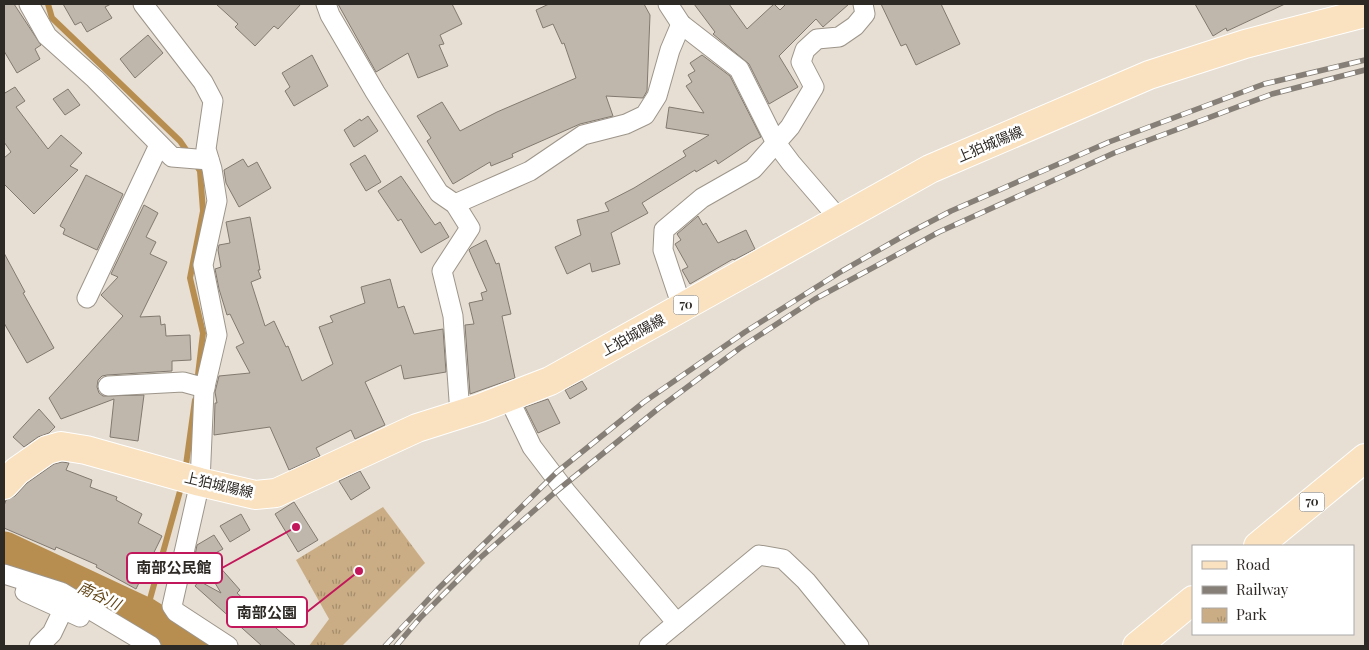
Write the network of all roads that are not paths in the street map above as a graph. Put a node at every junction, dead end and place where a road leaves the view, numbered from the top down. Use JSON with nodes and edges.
{"nodes":[{"id":1,"x":29,"y":4,"type":"edge"},
{"id":2,"x":143,"y":4,"type":"edge"},
{"id":3,"x":326,"y":4,"type":"edge"},
{"id":4,"x":668,"y":4,"type":"edge"},
{"id":5,"x":863,"y":4,"type":"edge"},
{"id":6,"x":1365,"y":13,"type":"edge"},
{"id":7,"x":681,"y":24,"type":"junction"},
{"id":8,"x":776,"y":143,"type":"junction"},
{"id":9,"x":159,"y":145,"type":"junction"},
{"id":10,"x":209,"y":160,"type":"junction"},
{"id":11,"x":455,"y":204,"type":"junction"},
{"id":12,"x":840,"y":220,"type":"junction"},
{"id":13,"x":88,"y":298,"type":"dead end"},
{"id":14,"x":682,"y":308,"type":"junction"},
{"id":15,"x":108,"y":386,"type":"dead end"},
{"id":16,"x":205,"y":388,"type":"junction"},
{"id":17,"x":508,"y":397,"type":"junction"},
{"id":18,"x":460,"y":414,"type":"junction"},
{"id":19,"x":1365,"y":458,"type":"edge"},
{"id":20,"x":200,"y":482,"type":"junction"},
{"id":21,"x":4,"y":485,"type":"edge"},
{"id":22,"x":1259,"y":545,"type":"edge"},
{"id":23,"x":4,"y":574,"type":"edge"},
{"id":24,"x":4,"y":584,"type":"edge"},
{"id":25,"x":1192,"y":601,"type":"edge"},
{"id":26,"x":64,"y":608,"type":"junction"},
{"id":27,"x":677,"y":622,"type":"junction"},
{"id":28,"x":39,"y":646,"type":"edge"},
{"id":29,"x":125,"y":646,"type":"edge"},
{"id":30,"x":151,"y":646,"type":"edge"},
{"id":31,"x":228,"y":646,"type":"edge"},
{"id":32,"x":649,"y":646,"type":"edge"},
{"id":33,"x":859,"y":646,"type":"edge"},
{"id":34,"x":1137,"y":646,"type":"edge"}],
"edges":[{"from":1,"to":9,"type":"street"},
{"from":2,"to":10,"type":"street"},
{"from":3,"to":11,"type":"street"},
{"from":4,"to":7,"type":"street"},
{"from":5,"to":8,"type":"street"},
{"from":6,"to":12,"type":"main road","name":"上狛城陽線","number":"70"},
{"from":7,"to":8,"type":"street"},
{"from":7,"to":11,"type":"street"},
{"from":8,"to":12,"type":"street"},
{"from":8,"to":14,"type":"street"},
{"from":9,"to":10,"type":"street"},
{"from":9,"to":13,"type":"street"},
{"from":10,"to":16,"type":"street"},
{"from":11,"to":18,"type":"street"},
{"from":12,"to":14,"type":"main road","name":"上狛城陽線","number":"70"},
{"from":14,"to":17,"type":"main road","name":"上狛城陽線","number":"70"},
{"from":15,"to":16,"type":"street"},
{"from":16,"to":20,"type":"street"},
{"from":17,"to":18,"type":"main road","name":"上狛城陽線","number":"70"},
{"from":17,"to":27,"type":"street"},
{"from":18,"to":20,"type":"main road","name":"上狛城陽線","number":"70"},
{"from":19,"to":22,"type":"main road","number":"70"},
{"from":20,"to":21,"type":"main road","name":"上狛城陽線","number":"70"},
{"from":20,"to":31,"type":"street"},
{"from":23,"to":30,"type":"street"},
{"from":24,"to":26,"type":"street"},
{"from":25,"to":34,"type":"main road"},
{"from":26,"to":28,"type":"street"},
{"from":26,"to":29,"type":"street"},
{"from":27,"to":32,"type":"street"},
{"from":27,"to":33,"type":"street"}]}
